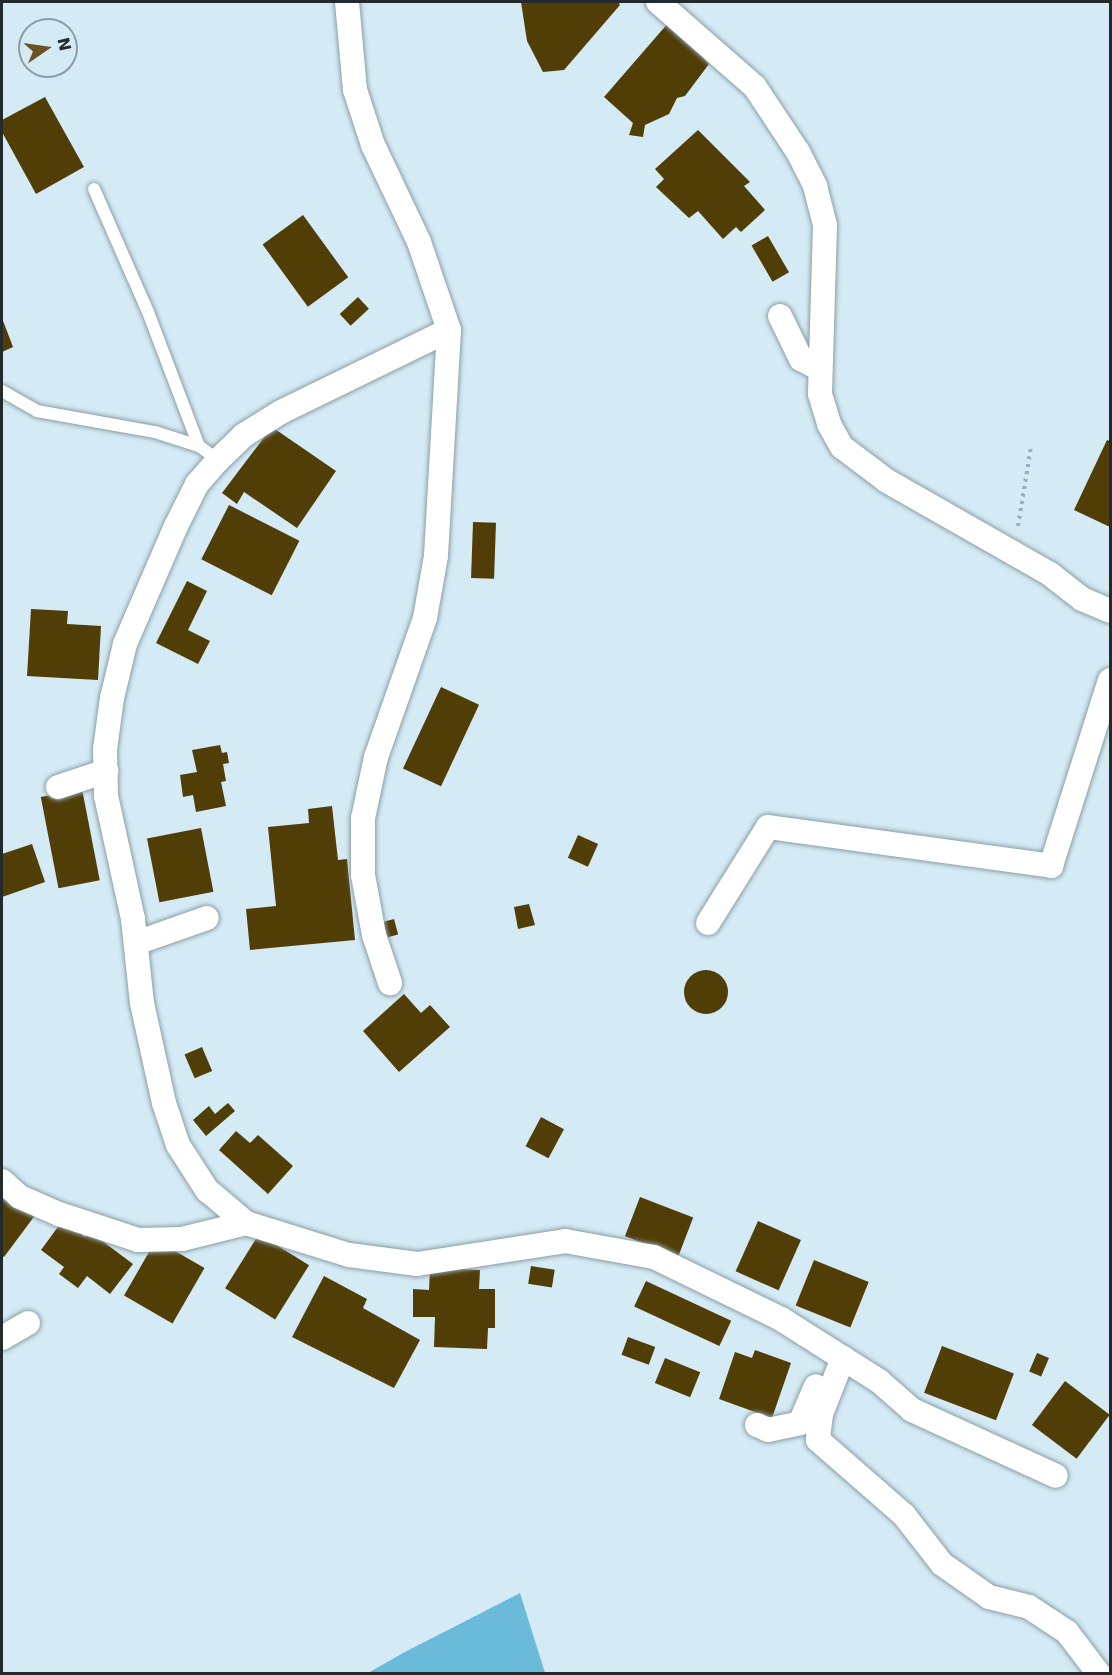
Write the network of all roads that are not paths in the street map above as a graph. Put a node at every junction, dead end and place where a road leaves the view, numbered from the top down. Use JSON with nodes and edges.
{"nodes":[{"id":1,"x":347,"y":2,"type":"edge"},
{"id":2,"x":658,"y":2,"type":"edge"},
{"id":3,"x":94,"y":189,"type":"dead end"},
{"id":4,"x":780,"y":316,"type":"dead end"},
{"id":5,"x":449,"y":330,"type":"junction"},
{"id":6,"x":820,"y":369,"type":"junction"},
{"id":7,"x":2,"y":391,"type":"edge"},
{"id":8,"x":199,"y":446,"type":"junction"},
{"id":9,"x":218,"y":460,"type":"junction"},
{"id":10,"x":1110,"y":611,"type":"edge"},
{"id":11,"x":1110,"y":680,"type":"edge"},
{"id":12,"x":106,"y":771,"type":"junction"},
{"id":13,"x":58,"y":788,"type":"dead end"},
{"id":14,"x":207,"y":918,"type":"dead end"},
{"id":15,"x":708,"y":924,"type":"dead end"},
{"id":16,"x":136,"y":943,"type":"junction"},
{"id":17,"x":390,"y":983,"type":"dead end"},
{"id":18,"x":2,"y":1181,"type":"edge"},
{"id":19,"x":246,"y":1223,"type":"junction"},
{"id":20,"x":28,"y":1323,"type":"dead end"},
{"id":21,"x":2,"y":1338,"type":"edge"},
{"id":22,"x":836,"y":1354,"type":"junction"},
{"id":23,"x":757,"y":1425,"type":"dead end"},
{"id":24,"x":1056,"y":1476,"type":"dead end"},
{"id":25,"x":1099,"y":1674,"type":"edge"}],
"edges":[{"from":1,"to":5,"type":"street"},
{"from":2,"to":6,"type":"street"},
{"from":3,"to":8,"type":"lane"},
{"from":4,"to":6,"type":"street"},
{"from":5,"to":9,"type":"street"},
{"from":5,"to":17,"type":"street"},
{"from":6,"to":10,"type":"street"},
{"from":7,"to":8,"type":"lane"},
{"from":8,"to":9,"type":"lane"},
{"from":9,"to":12,"type":"street"},
{"from":11,"to":15,"type":"street"},
{"from":12,"to":13,"type":"street"},
{"from":12,"to":16,"type":"street"},
{"from":14,"to":16,"type":"street"},
{"from":16,"to":19,"type":"street"},
{"from":18,"to":19,"type":"street"},
{"from":19,"to":22,"type":"street"},
{"from":20,"to":21,"type":"street"},
{"from":22,"to":23,"type":"street"},
{"from":22,"to":24,"type":"street"},
{"from":22,"to":25,"type":"street"}]}
